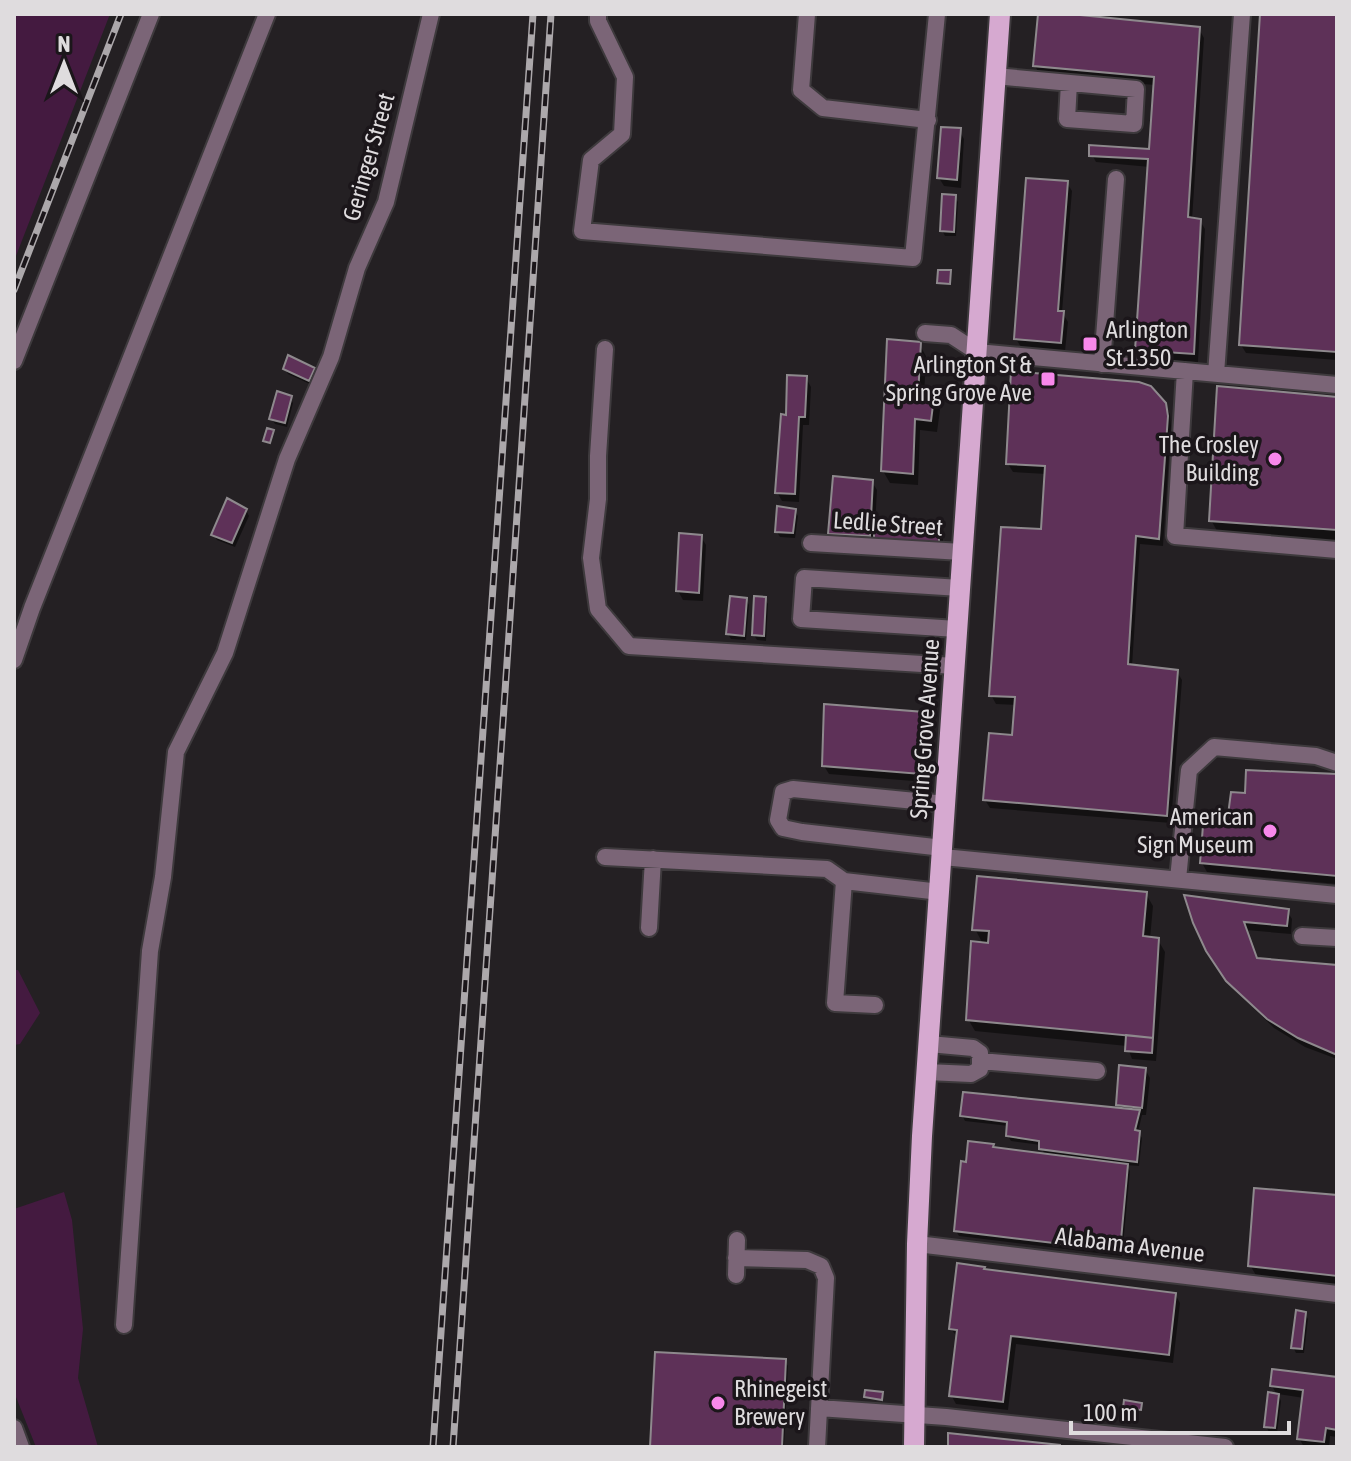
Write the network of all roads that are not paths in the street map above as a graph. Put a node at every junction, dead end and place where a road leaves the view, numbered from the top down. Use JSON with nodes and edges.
{"nodes":[{"id":1,"x":151,"y":14,"type":"edge"},
{"id":2,"x":267,"y":14,"type":"edge"},
{"id":3,"x":431,"y":14,"type":"edge"},
{"id":4,"x":598,"y":14,"type":"edge"},
{"id":5,"x":807,"y":14,"type":"edge"},
{"id":6,"x":937,"y":14,"type":"edge"},
{"id":7,"x":1000,"y":14,"type":"edge"},
{"id":8,"x":1242,"y":14,"type":"edge"},
{"id":9,"x":995,"y":76,"type":"junction"},
{"id":10,"x":1069,"y":83,"type":"junction"},
{"id":11,"x":928,"y":120,"type":"junction"},
{"id":12,"x":1116,"y":179,"type":"dead end"},
{"id":13,"x":925,"y":333,"type":"dead end"},
{"id":14,"x":605,"y":349,"type":"dead end"},
{"id":15,"x":977,"y":352,"type":"junction"},
{"id":16,"x":14,"y":361,"type":"edge"},
{"id":17,"x":1102,"y":364,"type":"junction"},
{"id":18,"x":1185,"y":371,"type":"junction"},
{"id":19,"x":1216,"y":374,"type":"junction"},
{"id":20,"x":1337,"y":385,"type":"edge"},
{"id":21,"x":811,"y":543,"type":"dead end"},
{"id":22,"x":1337,"y":550,"type":"edge"},
{"id":23,"x":962,"y":552,"type":"junction"},
{"id":24,"x":960,"y":588,"type":"junction"},
{"id":25,"x":957,"y":629,"type":"junction"},
{"id":26,"x":14,"y":660,"type":"edge"},
{"id":27,"x":955,"y":666,"type":"junction"},
{"id":28,"x":1337,"y":763,"type":"edge"},
{"id":29,"x":946,"y":804,"type":"junction"},
{"id":30,"x":943,"y":853,"type":"junction"},
{"id":31,"x":605,"y":857,"type":"dead end"},
{"id":32,"x":653,"y":859,"type":"junction"},
{"id":33,"x":1178,"y":879,"type":"junction"},
{"id":34,"x":844,"y":881,"type":"junction"},
{"id":35,"x":940,"y":892,"type":"junction"},
{"id":36,"x":1337,"y":895,"type":"edge"},
{"id":37,"x":649,"y":928,"type":"dead end"},
{"id":38,"x":1302,"y":936,"type":"dead end"},
{"id":39,"x":1337,"y":938,"type":"edge"},
{"id":40,"x":875,"y":1005,"type":"dead end"},
{"id":41,"x":929,"y":1044,"type":"junction"},
{"id":42,"x":980,"y":1061,"type":"junction"},
{"id":43,"x":1097,"y":1071,"type":"dead end"},
{"id":44,"x":927,"y":1072,"type":"junction"},
{"id":45,"x":737,"y":1240,"type":"dead end"},
{"id":46,"x":917,"y":1244,"type":"junction"},
{"id":47,"x":1337,"y":1294,"type":"edge"},
{"id":48,"x":124,"y":1325,"type":"dead end"},
{"id":49,"x":819,"y":1408,"type":"junction"},
{"id":50,"x":915,"y":1414,"type":"junction"},
{"id":51,"x":14,"y":1428,"type":"edge"},
{"id":52,"x":21,"y":1447,"type":"edge"},
{"id":53,"x":817,"y":1447,"type":"edge"},
{"id":54,"x":914,"y":1447,"type":"edge"},
{"id":55,"x":1225,"y":1447,"type":"edge"}],
"edges":[{"from":1,"to":16,"type":"street"},
{"from":2,"to":26,"type":"street"},
{"from":3,"to":48,"type":"street","name":"Geringer Street"},
{"from":4,"to":11,"type":"street"},
{"from":5,"to":11,"type":"street"},
{"from":6,"to":11,"type":"street"},
{"from":7,"to":9,"type":"main road","name":"Spring Grove Avenue"},
{"from":8,"to":19,"type":"street"},
{"from":9,"to":10,"type":"street"},
{"from":9,"to":15,"type":"main road","name":"Spring Grove Avenue"},
{"from":10,"to":10,"type":"street"},
{"from":12,"to":17,"type":"street"},
{"from":13,"to":15,"type":"street"},
{"from":14,"to":27,"type":"street"},
{"from":15,"to":17,"type":"street"},
{"from":15,"to":23,"type":"main road","name":"Spring Grove Avenue"},
{"from":17,"to":18,"type":"street"},
{"from":18,"to":19,"type":"street"},
{"from":18,"to":22,"type":"street"},
{"from":19,"to":20,"type":"street"},
{"from":21,"to":23,"type":"street","name":"Ledlie Street"},
{"from":23,"to":24,"type":"main road","name":"Spring Grove Avenue"},
{"from":24,"to":25,"type":"main road","name":"Spring Grove Avenue"},
{"from":24,"to":25,"type":"street"},
{"from":25,"to":27,"type":"main road","name":"Spring Grove Avenue"},
{"from":27,"to":29,"type":"main road","name":"Spring Grove Avenue"},
{"from":28,"to":33,"type":"street"},
{"from":29,"to":30,"type":"main road","name":"Spring Grove Avenue"},
{"from":29,"to":30,"type":"street"},
{"from":30,"to":33,"type":"street"},
{"from":30,"to":35,"type":"main road","name":"Spring Grove Avenue"},
{"from":31,"to":32,"type":"street"},
{"from":32,"to":34,"type":"street"},
{"from":32,"to":37,"type":"street"},
{"from":33,"to":36,"type":"street"},
{"from":34,"to":35,"type":"street"},
{"from":34,"to":40,"type":"street"},
{"from":35,"to":41,"type":"main road","name":"Spring Grove Avenue"},
{"from":38,"to":39,"type":"street"},
{"from":41,"to":42,"type":"street"},
{"from":41,"to":44,"type":"main road","name":"Spring Grove Avenue"},
{"from":42,"to":43,"type":"street"},
{"from":42,"to":44,"type":"street"},
{"from":44,"to":46,"type":"main road","name":"Spring Grove Avenue"},
{"from":45,"to":49,"type":"street"},
{"from":46,"to":47,"type":"street","name":"Alabama Avenue"},
{"from":46,"to":50,"type":"main road","name":"Spring Grove Avenue"},
{"from":49,"to":50,"type":"street"},
{"from":49,"to":53,"type":"street"},
{"from":50,"to":54,"type":"main road","name":"Spring Grove Avenue"},
{"from":50,"to":55,"type":"street"},
{"from":51,"to":52,"type":"street"}]}
